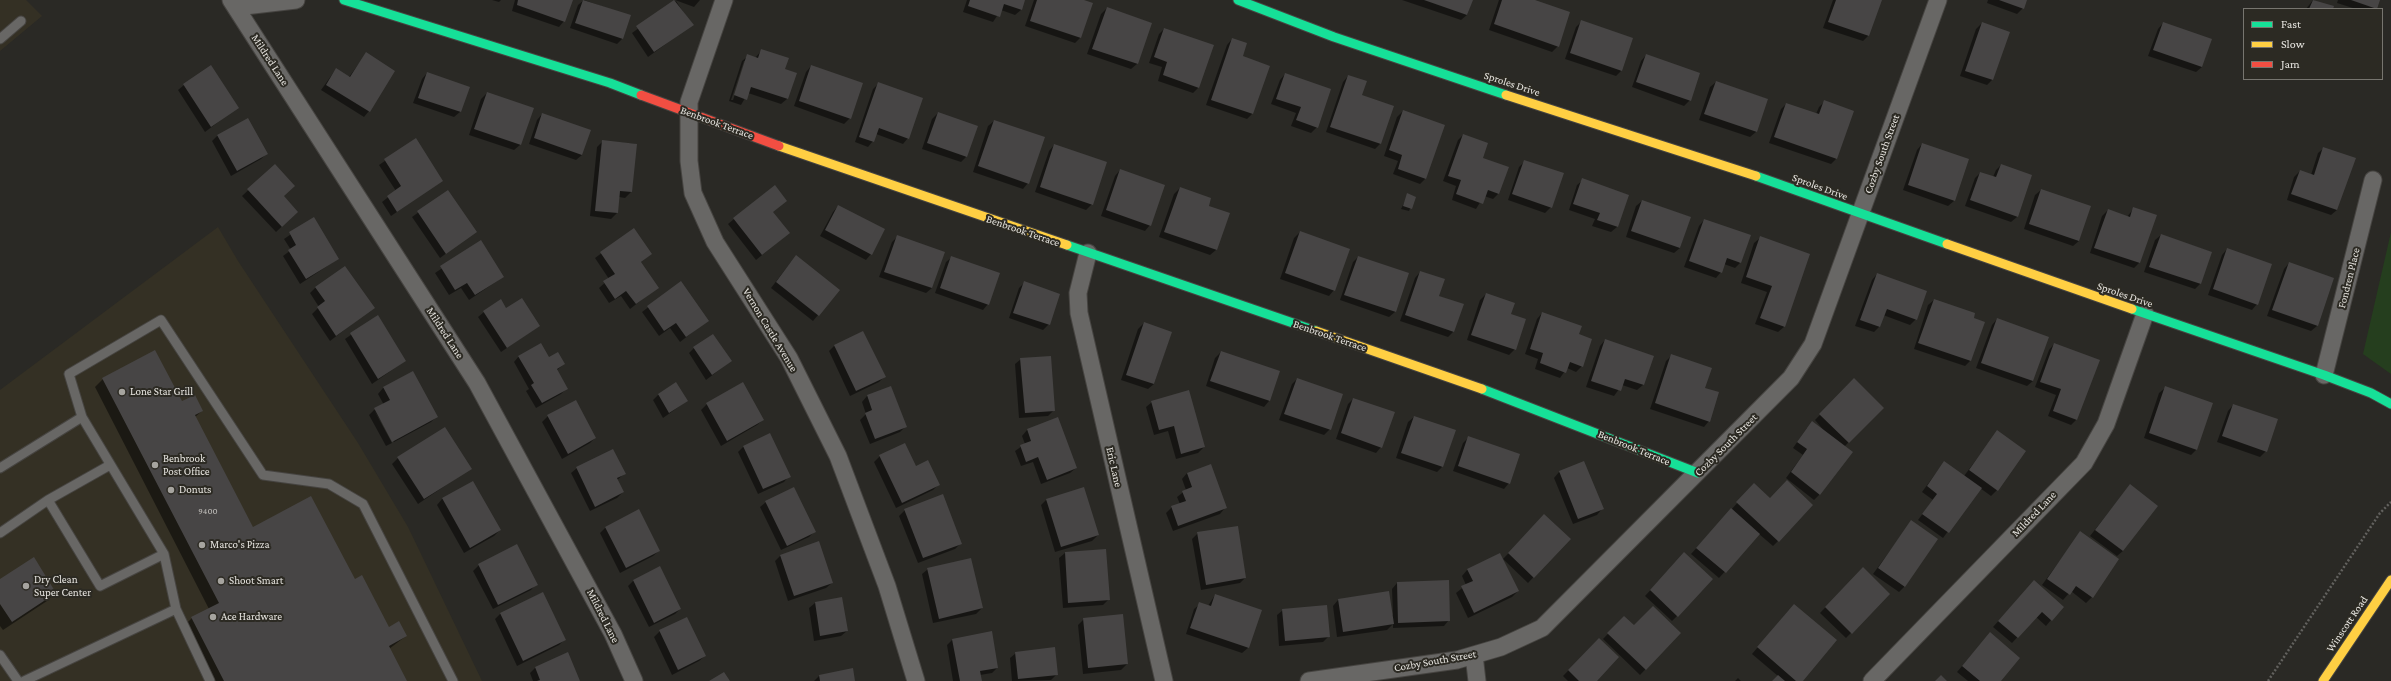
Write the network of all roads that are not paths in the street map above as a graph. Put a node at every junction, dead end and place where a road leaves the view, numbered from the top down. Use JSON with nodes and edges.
{"nodes":[{"id":1,"x":296,"y":0,"type":"edge"},
{"id":2,"x":344,"y":0,"type":"edge"},
{"id":3,"x":724,"y":0,"type":"edge"},
{"id":4,"x":1238,"y":0,"type":"edge"},
{"id":5,"x":1938,"y":0,"type":"edge"},
{"id":6,"x":234,"y":4,"type":"edge"},
{"id":7,"x":21,"y":22,"type":"dead end"},
{"id":8,"x":0,"y":39,"type":"edge"},
{"id":9,"x":688,"y":114,"type":"junction"},
{"id":10,"x":2373,"y":180,"type":"dead end"},
{"id":11,"x":1860,"y":214,"type":"junction"},
{"id":12,"x":1088,"y":253,"type":"junction"},
{"id":13,"x":2145,"y":314,"type":"junction"},
{"id":14,"x":2324,"y":375,"type":"junction"},
{"id":15,"x":2391,"y":404,"type":"edge"},
{"id":16,"x":82,"y":417,"type":"junction"},
{"id":17,"x":110,"y":464,"type":"junction"},
{"id":18,"x":0,"y":468,"type":"edge"},
{"id":19,"x":1698,"y":473,"type":"junction"},
{"id":20,"x":48,"y":500,"type":"junction"},
{"id":21,"x":0,"y":533,"type":"edge"},
{"id":22,"x":164,"y":554,"type":"junction"},
{"id":23,"x":2391,"y":580,"type":"edge"},
{"id":24,"x":176,"y":610,"type":"junction"},
{"id":25,"x":0,"y":655,"type":"edge"},
{"id":26,"x":1474,"y":655,"type":"junction"},
{"id":27,"x":18,"y":681,"type":"edge"},
{"id":28,"x":24,"y":681,"type":"edge"},
{"id":29,"x":210,"y":681,"type":"edge"},
{"id":30,"x":453,"y":681,"type":"edge"},
{"id":31,"x":634,"y":681,"type":"edge"},
{"id":32,"x":916,"y":681,"type":"edge"},
{"id":33,"x":1164,"y":681,"type":"edge"},
{"id":34,"x":1309,"y":681,"type":"edge"},
{"id":35,"x":1477,"y":681,"type":"edge"},
{"id":36,"x":1872,"y":681,"type":"edge"},
{"id":37,"x":2323,"y":681,"type":"edge"}],
"edges":[{"from":1,"to":6,"type":"street"},
{"from":2,"to":9,"type":"street","name":"Benbrook Terrace"},
{"from":3,"to":9,"type":"street","name":"Vernon Castle Avenue"},
{"from":4,"to":11,"type":"street","name":"Sproles Drive"},
{"from":5,"to":11,"type":"street","name":"Cozby South Street"},
{"from":6,"to":31,"type":"street","name":"Mildred Lane"},
{"from":7,"to":8,"type":"lane"},
{"from":9,"to":12,"type":"street","name":"Benbrook Terrace"},
{"from":9,"to":32,"type":"street","name":"Vernon Castle Avenue"},
{"from":10,"to":14,"type":"street","name":"Fondren Place"},
{"from":11,"to":13,"type":"street","name":"Sproles Drive"},
{"from":11,"to":19,"type":"street","name":"Cozby South Street"},
{"from":12,"to":19,"type":"street","name":"Benbrook Terrace"},
{"from":12,"to":33,"type":"street","name":"Eric Lane"},
{"from":13,"to":14,"type":"street","name":"Sproles Drive"},
{"from":13,"to":36,"type":"street","name":"Mildred Lane"},
{"from":14,"to":15,"type":"street","name":"Sproles Drive"},
{"from":16,"to":17,"type":"lane"},
{"from":16,"to":18,"type":"lane"},
{"from":16,"to":30,"type":"lane"},
{"from":17,"to":20,"type":"lane"},
{"from":17,"to":22,"type":"lane"},
{"from":19,"to":26,"type":"street","name":"Cozby South Street"},
{"from":20,"to":21,"type":"lane"},
{"from":20,"to":22,"type":"lane"},
{"from":22,"to":24,"type":"lane"},
{"from":23,"to":37,"type":"street","name":"Winscott Road"},
{"from":24,"to":28,"type":"lane"},
{"from":24,"to":29,"type":"lane"},
{"from":25,"to":27,"type":"lane"},
{"from":26,"to":34,"type":"street","name":"Cozby South Street"},
{"from":26,"to":35,"type":"street"}]}
